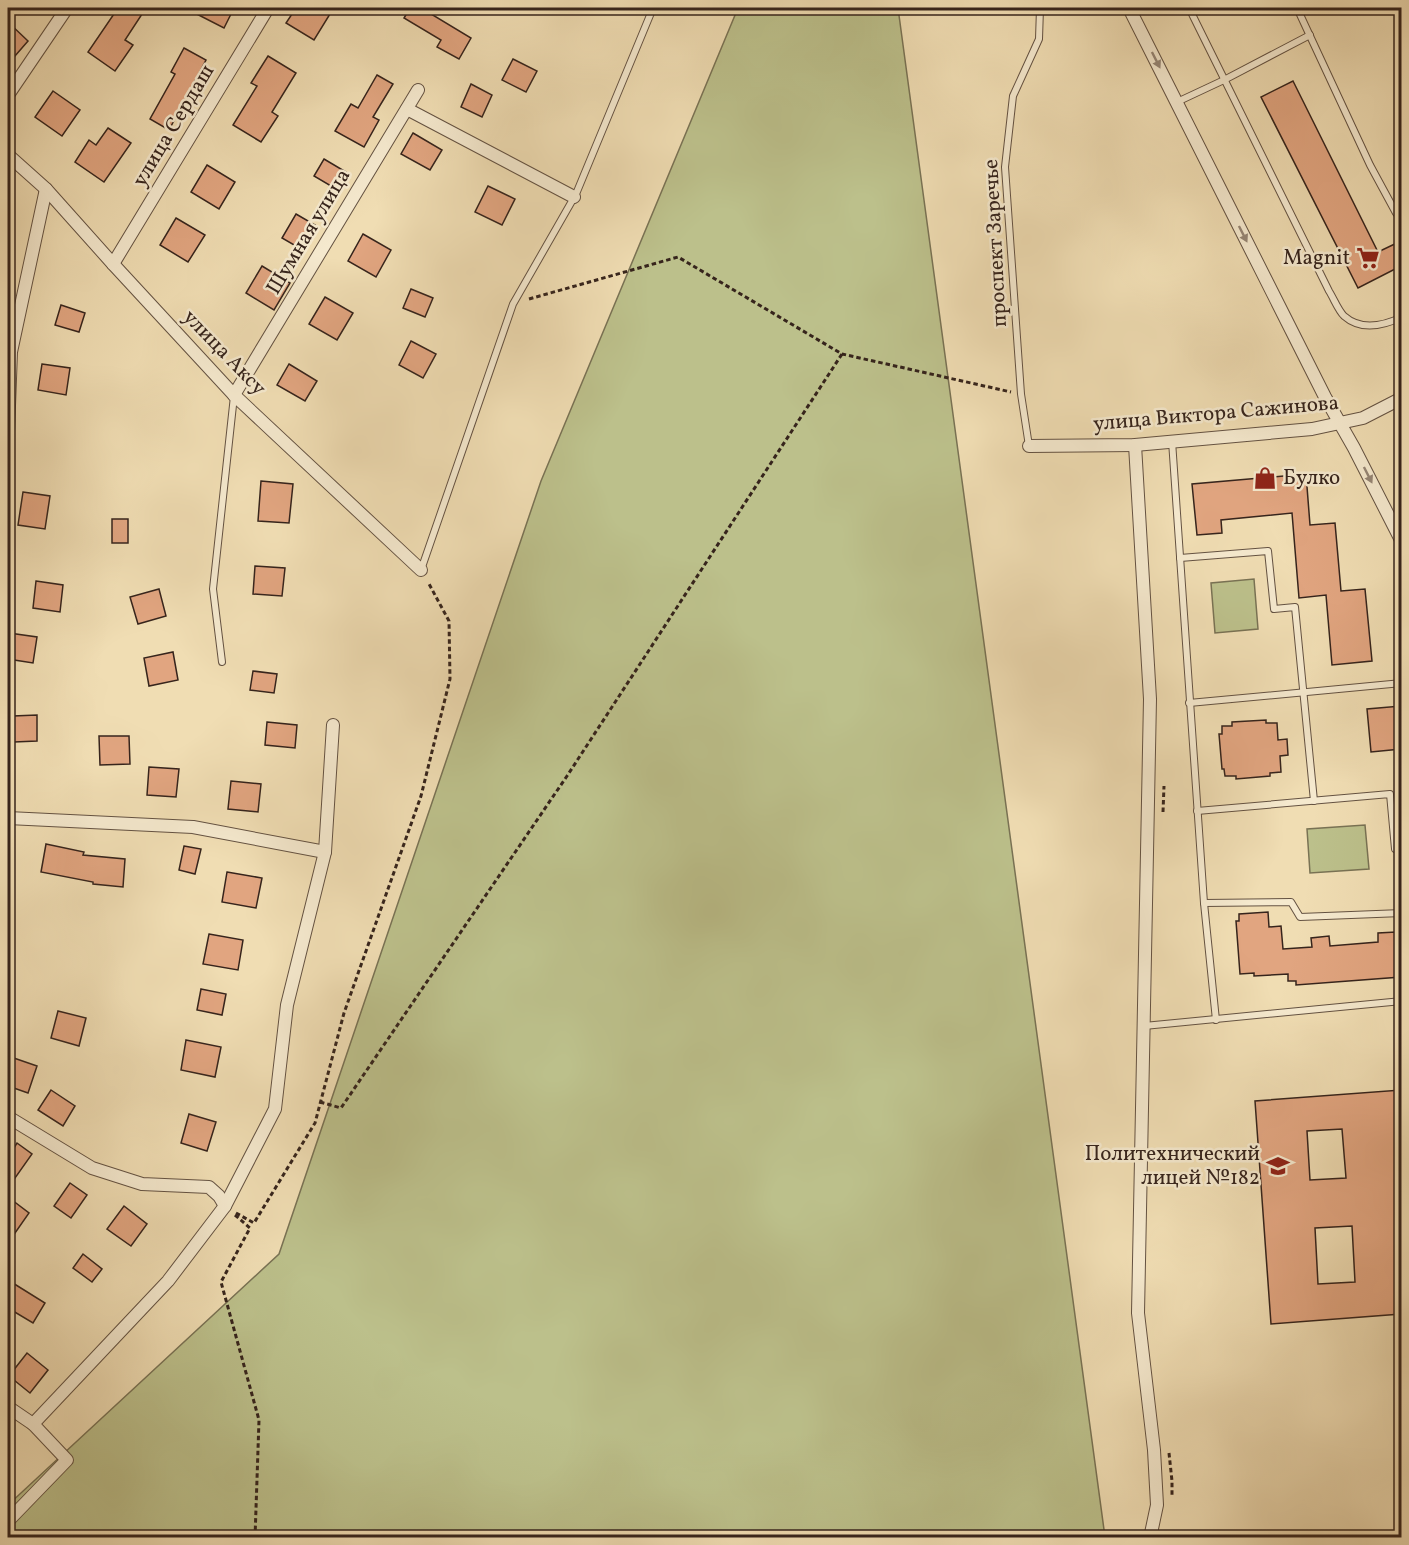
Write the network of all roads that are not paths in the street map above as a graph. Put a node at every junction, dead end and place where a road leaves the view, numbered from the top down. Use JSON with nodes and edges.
{"nodes":[{"id":1,"x":67,"y":8,"type":"edge"},
{"id":2,"x":268,"y":8,"type":"edge"},
{"id":3,"x":653,"y":8,"type":"edge"},
{"id":4,"x":1040,"y":8,"type":"edge"},
{"id":5,"x":1130,"y":8,"type":"edge"},
{"id":6,"x":1189,"y":8,"type":"edge"},
{"id":7,"x":1297,"y":8,"type":"edge"},
{"id":8,"x":1310,"y":35,"type":"junction"},
{"id":9,"x":1224,"y":80,"type":"junction"},
{"id":10,"x":418,"y":90,"type":"dead end"},
{"id":11,"x":8,"y":95,"type":"edge"},
{"id":12,"x":1177,"y":102,"type":"junction"},
{"id":13,"x":407,"y":109,"type":"junction"},
{"id":14,"x":8,"y":155,"type":"edge"},
{"id":15,"x":46,"y":189,"type":"junction"},
{"id":16,"x":574,"y":197,"type":"junction"},
{"id":17,"x":1401,"y":210,"type":"edge"},
{"id":18,"x":113,"y":264,"type":"junction"},
{"id":19,"x":1401,"y":317,"type":"edge"},
{"id":20,"x":234,"y":395,"type":"junction"},
{"id":21,"x":1401,"y":398,"type":"edge"},
{"id":22,"x":1340,"y":423,"type":"junction"},
{"id":23,"x":8,"y":432,"type":"edge"},
{"id":24,"x":1172,"y":441,"type":"junction"},
{"id":25,"x":1136,"y":445,"type":"junction"},
{"id":26,"x":1029,"y":446,"type":"joint"},
{"id":27,"x":1401,"y":542,"type":"edge"},
{"id":28,"x":1180,"y":558,"type":"junction"},
{"id":29,"x":421,"y":570,"type":"joint"},
{"id":30,"x":222,"y":662,"type":"dead end"},
{"id":31,"x":1401,"y":682,"type":"edge"},
{"id":32,"x":1303,"y":691,"type":"junction"},
{"id":33,"x":1189,"y":703,"type":"junction"},
{"id":34,"x":333,"y":724,"type":"dead end"},
{"id":35,"x":1314,"y":801,"type":"junction"},
{"id":36,"x":1197,"y":811,"type":"junction"},
{"id":37,"x":8,"y":818,"type":"edge"},
{"id":38,"x":1401,"y":849,"type":"edge"},
{"id":39,"x":325,"y":852,"type":"junction"},
{"id":40,"x":1204,"y":903,"type":"junction"},
{"id":41,"x":1401,"y":913,"type":"edge"},
{"id":42,"x":1401,"y":1001,"type":"edge"},
{"id":43,"x":1216,"y":1020,"type":"junction"},
{"id":44,"x":1144,"y":1026,"type":"junction"},
{"id":45,"x":8,"y":1118,"type":"edge"},
{"id":46,"x":225,"y":1206,"type":"junction"},
{"id":47,"x":8,"y":1407,"type":"edge"},
{"id":48,"x":33,"y":1424,"type":"junction"},
{"id":49,"x":8,"y":1521,"type":"edge"},
{"id":50,"x":1150,"y":1538,"type":"edge"}],
"edges":[{"from":1,"to":11,"type":"street"},
{"from":2,"to":18,"type":"street","name":"улица Сердаш"},
{"from":3,"to":16,"type":"lane"},
{"from":4,"to":26,"type":"lane","name":"проспект Заречье"},
{"from":5,"to":12,"type":"street","one_way":true},
{"from":6,"to":9,"type":"lane"},
{"from":7,"to":8,"type":"lane"},
{"from":8,"to":9,"type":"lane"},
{"from":8,"to":17,"type":"lane"},
{"from":9,"to":12,"type":"lane"},
{"from":9,"to":19,"type":"lane"},
{"from":10,"to":13,"type":"street","name":"Шумная улица"},
{"from":12,"to":22,"type":"street","one_way":true},
{"from":13,"to":16,"type":"street"},
{"from":13,"to":20,"type":"street","name":"Шумная улица"},
{"from":14,"to":15,"type":"street","name":"улица Аксу"},
{"from":15,"to":18,"type":"street","name":"улица Аксу"},
{"from":15,"to":23,"type":"street"},
{"from":16,"to":29,"type":"lane"},
{"from":18,"to":20,"type":"street","name":"улица Аксу"},
{"from":20,"to":29,"type":"street","name":"улица Аксу"},
{"from":20,"to":30,"type":"lane"},
{"from":21,"to":22,"type":"street","name":"улица Виктора Сажинова"},
{"from":22,"to":24,"type":"street","name":"улица Виктора Сажинова"},
{"from":22,"to":27,"type":"street","one_way":true},
{"from":24,"to":25,"type":"street","name":"улица Виктора Сажинова"},
{"from":24,"to":28,"type":"lane"},
{"from":25,"to":26,"type":"street","name":"улица Виктора Сажинова"},
{"from":25,"to":44,"type":"street"},
{"from":28,"to":32,"type":"lane"},
{"from":28,"to":33,"type":"lane"},
{"from":31,"to":32,"type":"lane"},
{"from":32,"to":33,"type":"lane"},
{"from":32,"to":35,"type":"lane"},
{"from":33,"to":36,"type":"lane"},
{"from":34,"to":39,"type":"street"},
{"from":35,"to":36,"type":"lane"},
{"from":35,"to":38,"type":"lane"},
{"from":36,"to":40,"type":"lane"},
{"from":37,"to":39,"type":"street"},
{"from":39,"to":46,"type":"street"},
{"from":40,"to":41,"type":"lane"},
{"from":40,"to":43,"type":"lane"},
{"from":42,"to":43,"type":"lane"},
{"from":43,"to":44,"type":"lane"},
{"from":44,"to":50,"type":"street"},
{"from":45,"to":46,"type":"street"},
{"from":46,"to":48,"type":"street"},
{"from":47,"to":48,"type":"street"},
{"from":48,"to":49,"type":"street"}]}
